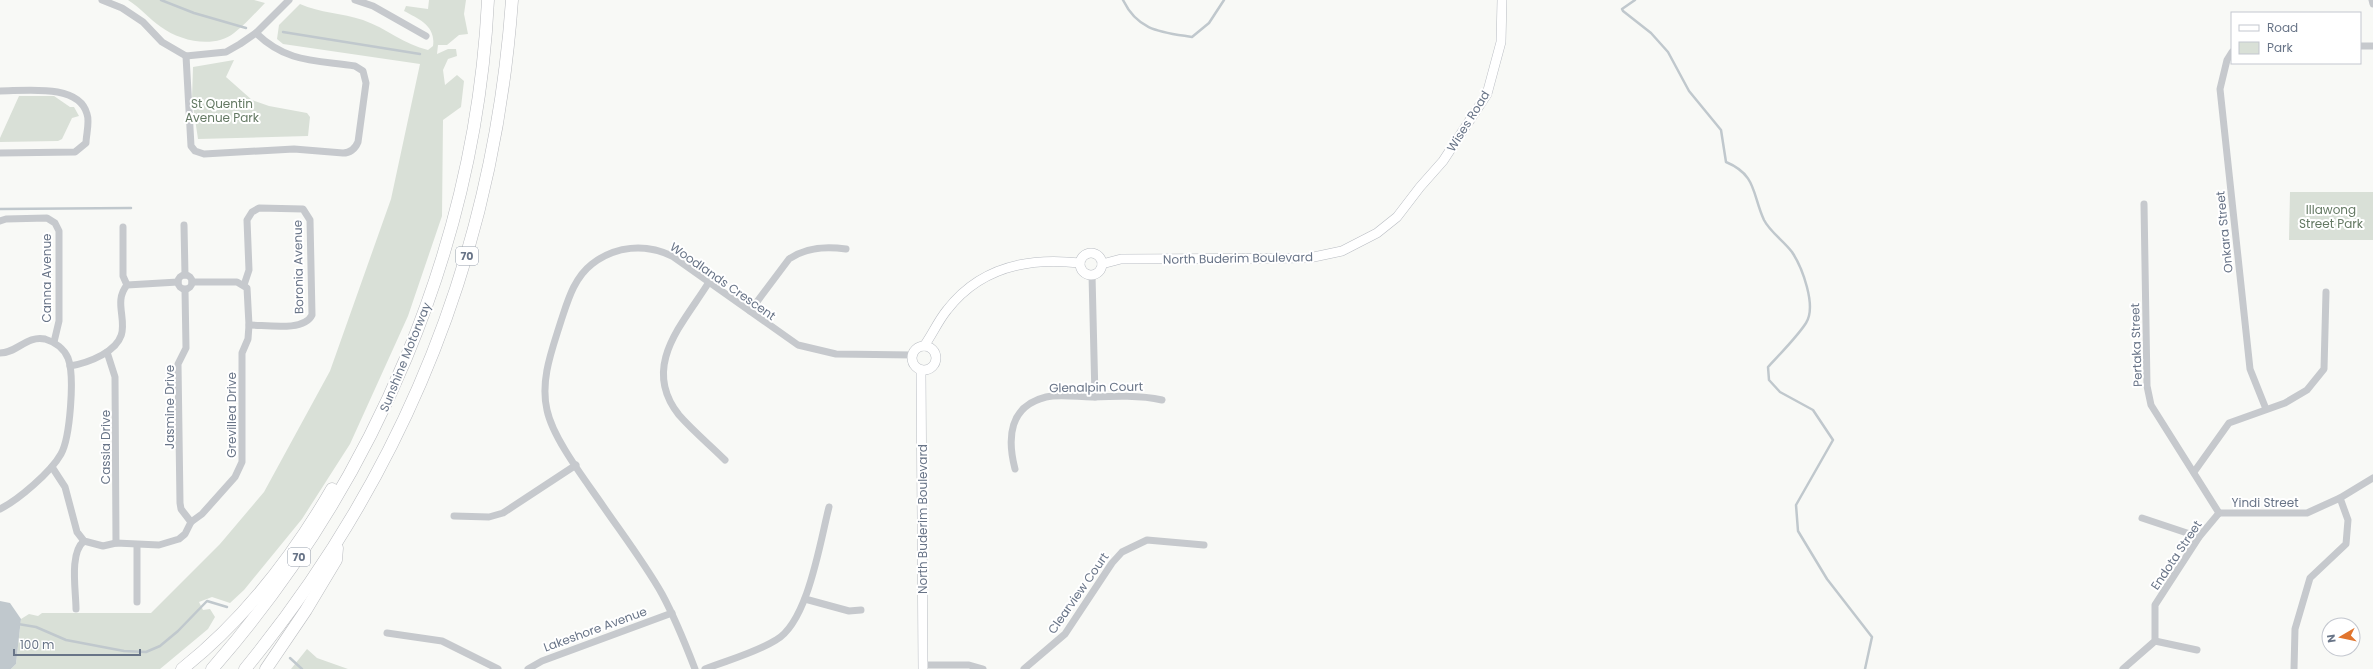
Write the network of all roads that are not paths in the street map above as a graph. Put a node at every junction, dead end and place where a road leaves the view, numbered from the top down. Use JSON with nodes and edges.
{"nodes":[{"id":1,"x":102,"y":0,"type":"edge"},
{"id":2,"x":289,"y":0,"type":"edge"},
{"id":3,"x":355,"y":0,"type":"edge"},
{"id":4,"x":488,"y":0,"type":"edge"},
{"id":5,"x":512,"y":0,"type":"edge"},
{"id":6,"x":1502,"y":0,"type":"edge"},
{"id":7,"x":2372,"y":0,"type":"edge"},
{"id":8,"x":2373,"y":4,"type":"edge"},
{"id":9,"x":256,"y":33,"type":"junction"},
{"id":10,"x":426,"y":36,"type":"dead end"},
{"id":11,"x":2361,"y":46,"type":"edge"},
{"id":12,"x":2373,"y":46,"type":"edge"},
{"id":13,"x":2231,"y":54,"type":"edge"},
{"id":14,"x":186,"y":56,"type":"junction"},
{"id":15,"x":0,"y":91,"type":"edge"},
{"id":16,"x":0,"y":153,"type":"edge"},
{"id":17,"x":1420,"y":187,"type":"joint"},
{"id":18,"x":2144,"y":204,"type":"dead end"},
{"id":19,"x":0,"y":222,"type":"edge"},
{"id":20,"x":184,"y":225,"type":"dead end"},
{"id":21,"x":123,"y":227,"type":"dead end"},
{"id":22,"x":846,"y":249,"type":"dead end"},
{"id":23,"x":1080,"y":263,"type":"junction"},
{"id":24,"x":1102,"y":264,"type":"junction"},
{"id":25,"x":185,"y":275,"type":"junction"},
{"id":26,"x":1092,"y":275,"type":"junction"},
{"id":27,"x":178,"y":282,"type":"junction"},
{"id":28,"x":192,"y":282,"type":"junction"},
{"id":29,"x":709,"y":282,"type":"junction"},
{"id":30,"x":127,"y":285,"type":"junction"},
{"id":31,"x":244,"y":285,"type":"junction"},
{"id":32,"x":185,"y":290,"type":"junction"},
{"id":33,"x":2326,"y":292,"type":"dead end"},
{"id":34,"x":750,"y":311,"type":"junction"},
{"id":35,"x":249,"y":325,"type":"junction"},
{"id":36,"x":54,"y":342,"type":"junction"},
{"id":37,"x":924,"y":346,"type":"junction"},
{"id":38,"x":107,"y":352,"type":"junction"},
{"id":39,"x":0,"y":353,"type":"edge"},
{"id":40,"x":913,"y":355,"type":"junction"},
{"id":41,"x":70,"y":366,"type":"junction"},
{"id":42,"x":921,"y":370,"type":"junction"},
{"id":43,"x":1095,"y":397,"type":"junction"},
{"id":44,"x":1162,"y":400,"type":"dead end"},
{"id":45,"x":2266,"y":409,"type":"junction"},
{"id":46,"x":371,"y":435,"type":"junction"},
{"id":47,"x":725,"y":460,"type":"dead end"},
{"id":48,"x":576,"y":465,"type":"junction"},
{"id":49,"x":52,"y":467,"type":"junction"},
{"id":50,"x":1015,"y":469,"type":"dead end"},
{"id":51,"x":2194,"y":472,"type":"junction"},
{"id":52,"x":2373,"y":478,"type":"edge"},
{"id":53,"x":2340,"y":498,"type":"junction"},
{"id":54,"x":829,"y":507,"type":"dead end"},
{"id":55,"x":0,"y":508,"type":"edge"},
{"id":56,"x":2220,"y":513,"type":"junction"},
{"id":57,"x":454,"y":516,"type":"dead end"},
{"id":58,"x":2142,"y":518,"type":"dead end"},
{"id":59,"x":191,"y":522,"type":"junction"},
{"id":60,"x":2199,"y":537,"type":"junction"},
{"id":61,"x":84,"y":541,"type":"junction"},
{"id":62,"x":116,"y":543,"type":"junction"},
{"id":63,"x":338,"y":543,"type":"junction"},
{"id":64,"x":137,"y":545,"type":"junction"},
{"id":65,"x":1204,"y":545,"type":"dead end"},
{"id":66,"x":805,"y":599,"type":"junction"},
{"id":67,"x":137,"y":602,"type":"dead end"},
{"id":68,"x":76,"y":609,"type":"dead end"},
{"id":69,"x":861,"y":610,"type":"dead end"},
{"id":70,"x":672,"y":613,"type":"junction"},
{"id":71,"x":387,"y":633,"type":"dead end"},
{"id":72,"x":2155,"y":641,"type":"junction"},
{"id":73,"x":2198,"y":650,"type":"dead end"},
{"id":74,"x":923,"y":667,"type":"edge"},
{"id":75,"x":182,"y":669,"type":"edge"},
{"id":76,"x":212,"y":669,"type":"edge"},
{"id":77,"x":245,"y":669,"type":"edge"},
{"id":78,"x":266,"y":669,"type":"edge"},
{"id":79,"x":498,"y":669,"type":"edge"},
{"id":80,"x":528,"y":669,"type":"edge"},
{"id":81,"x":695,"y":669,"type":"edge"},
{"id":82,"x":705,"y":669,"type":"edge"},
{"id":83,"x":983,"y":669,"type":"edge"},
{"id":84,"x":1024,"y":669,"type":"edge"},
{"id":85,"x":2123,"y":669,"type":"edge"},
{"id":86,"x":2294,"y":669,"type":"edge"}],
"edges":[{"from":1,"to":14,"type":"street"},
{"from":2,"to":9,"type":"street"},
{"from":3,"to":10,"type":"street"},
{"from":4,"to":46,"type":"highway","name":"Sunshine Motorway","number":"70"},
{"from":5,"to":63,"type":"highway","name":"Sunshine Motorway","number":"70"},
{"from":6,"to":17,"type":"street","name":"Wises Road"},
{"from":7,"to":8,"type":"street"},
{"from":9,"to":14,"type":"street"},
{"from":9,"to":14,"type":"street"},
{"from":11,"to":12,"type":"street"},
{"from":13,"to":45,"type":"street","name":"Onkara Street"},
{"from":15,"to":16,"type":"street"},
{"from":17,"to":24,"type":"street","name":"North Buderim Boulevard"},
{"from":18,"to":51,"type":"street","name":"Pertaka Street"},
{"from":19,"to":36,"type":"street","name":"Canna Avenue"},
{"from":20,"to":25,"type":"street"},
{"from":21,"to":30,"type":"street"},
{"from":22,"to":34,"type":"street"},
{"from":23,"to":24,"type":"street"},
{"from":23,"to":26,"type":"street"},
{"from":23,"to":37,"type":"street"},
{"from":24,"to":26,"type":"street"},
{"from":25,"to":27,"type":"street"},
{"from":25,"to":28,"type":"street"},
{"from":26,"to":43,"type":"street"},
{"from":27,"to":30,"type":"street"},
{"from":27,"to":32,"type":"street"},
{"from":28,"to":31,"type":"street"},
{"from":28,"to":32,"type":"street"},
{"from":29,"to":34,"type":"street","name":"Woodlands Crescent"},
{"from":29,"to":47,"type":"street"},
{"from":29,"to":48,"type":"street","name":"Woodlands Crescent"},
{"from":30,"to":38,"type":"street"},
{"from":31,"to":35,"type":"street","name":"Grevillea Drive"},
{"from":31,"to":35,"type":"street","name":"Boronia Avenue"},
{"from":32,"to":59,"type":"street","name":"Jasmine Drive"},
{"from":33,"to":45,"type":"street"},
{"from":34,"to":40,"type":"street","name":"Woodlands Crescent"},
{"from":35,"to":59,"type":"street","name":"Grevillea Drive"},
{"from":36,"to":39,"type":"street"},
{"from":36,"to":41,"type":"street"},
{"from":37,"to":40,"type":"street"},
{"from":37,"to":42,"type":"street"},
{"from":38,"to":41,"type":"street"},
{"from":38,"to":62,"type":"street","name":"Cassia Drive"},
{"from":40,"to":42,"type":"street"},
{"from":41,"to":49,"type":"street"},
{"from":42,"to":74,"type":"street","name":"North Buderim Boulevard"},
{"from":43,"to":44,"type":"street","name":"Glenalpin Court"},
{"from":43,"to":50,"type":"street","name":"Glenalpin Court"},
{"from":45,"to":51,"type":"street"},
{"from":46,"to":75,"type":"highway"},
{"from":46,"to":76,"type":"highway","name":"Sunshine Motorway","number":"70"},
{"from":48,"to":57,"type":"street"},
{"from":48,"to":70,"type":"street","name":"Woodlands Crescent"},
{"from":49,"to":55,"type":"street"},
{"from":49,"to":61,"type":"street"},
{"from":51,"to":56,"type":"street","name":"Pertaka Street"},
{"from":52,"to":53,"type":"street","name":"Yindi Street"},
{"from":53,"to":56,"type":"street","name":"Yindi Street"},
{"from":53,"to":86,"type":"street"},
{"from":54,"to":66,"type":"street"},
{"from":56,"to":60,"type":"street","name":"Endota Street"},
{"from":58,"to":60,"type":"street"},
{"from":59,"to":64,"type":"street","name":"Grevillea Drive"},
{"from":60,"to":72,"type":"street","name":"Endota Street"},
{"from":61,"to":62,"type":"street","name":"Grevillea Drive"},
{"from":61,"to":68,"type":"street"},
{"from":62,"to":64,"type":"street","name":"Grevillea Drive"},
{"from":63,"to":77,"type":"highway","name":"Sunshine Motorway","number":"70"},
{"from":63,"to":78,"type":"highway"},
{"from":64,"to":67,"type":"street"},
{"from":65,"to":84,"type":"street","name":"Clearview Court"},
{"from":66,"to":69,"type":"street"},
{"from":66,"to":82,"type":"street"},
{"from":70,"to":80,"type":"street","name":"Lakeshore Avenue"},
{"from":70,"to":81,"type":"street","name":"Woodlands Crescent"},
{"from":71,"to":79,"type":"street"},
{"from":72,"to":73,"type":"street"},
{"from":72,"to":85,"type":"street"},
{"from":74,"to":83,"type":"street"}]}
